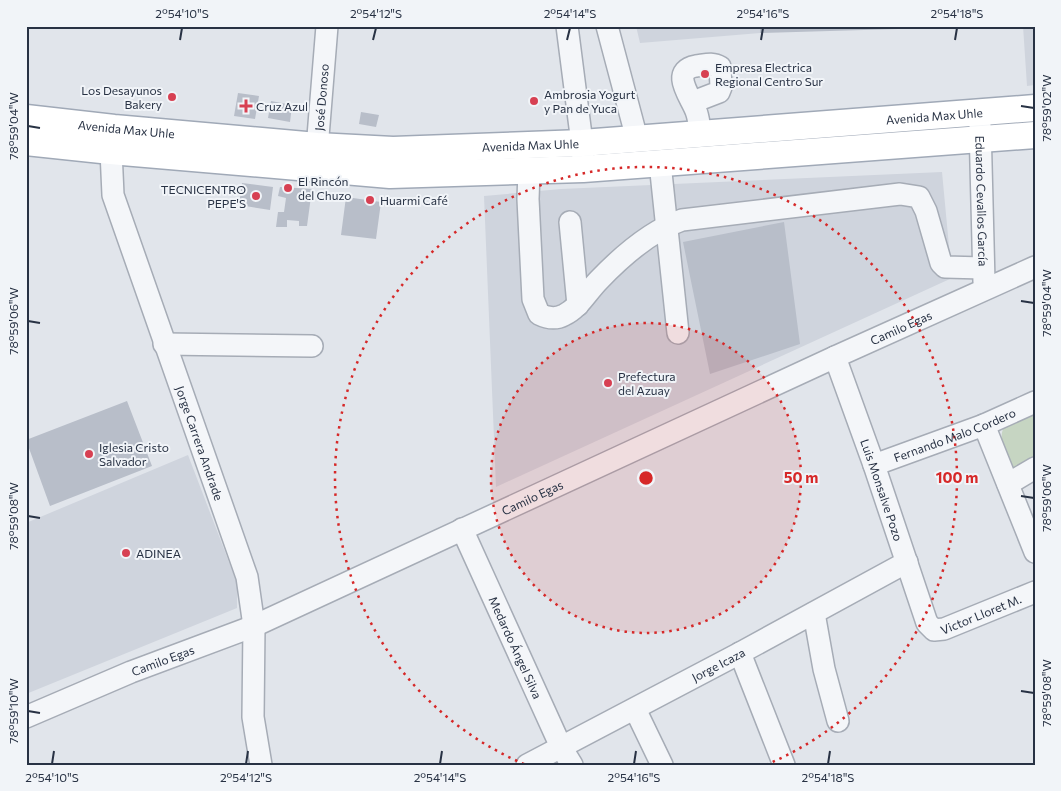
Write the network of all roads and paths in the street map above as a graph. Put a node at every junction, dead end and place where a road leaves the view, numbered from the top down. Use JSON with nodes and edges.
{"nodes":[{"id":1,"x":327,"y":26,"type":"edge"},
{"id":2,"x":567,"y":26,"type":"edge"},
{"id":3,"x":607,"y":26,"type":"edge"},
{"id":4,"x":693,"y":102,"type":"dead end"},
{"id":5,"x":1035,"y":108,"type":"edge"},
{"id":6,"x":980,"y":112,"type":"junction"},
{"id":7,"x":26,"y":118,"type":"edge"},
{"id":8,"x":700,"y":134,"type":"junction"},
{"id":9,"x":1035,"y":135,"type":"edge"},
{"id":10,"x":113,"y":139,"type":"junction"},
{"id":11,"x":638,"y":139,"type":"junction"},
{"id":12,"x":980,"y":139,"type":"junction"},
{"id":13,"x":26,"y":142,"type":"edge"},
{"id":14,"x":582,"y":143,"type":"junction"},
{"id":15,"x":316,"y":158,"type":"junction"},
{"id":16,"x":660,"y":163,"type":"junction"},
{"id":17,"x":583,"y":170,"type":"junction"},
{"id":18,"x":529,"y":171,"type":"junction"},
{"id":19,"x":570,"y":222,"type":"dead end"},
{"id":20,"x":666,"y":226,"type":"junction"},
{"id":21,"x":1035,"y":267,"type":"edge"},
{"id":22,"x":983,"y":268,"type":"junction"},
{"id":23,"x":984,"y":290,"type":"junction"},
{"id":24,"x":578,"y":305,"type":"junction"},
{"id":25,"x":678,"y":333,"type":"dead end"},
{"id":26,"x":164,"y":344,"type":"junction"},
{"id":27,"x":312,"y":346,"type":"dead end"},
{"id":28,"x":835,"y":357,"type":"junction"},
{"id":29,"x":1035,"y":402,"type":"edge"},
{"id":30,"x":984,"y":424,"type":"junction"},
{"id":31,"x":874,"y":465,"type":"junction"},
{"id":32,"x":1035,"y":468,"type":"edge"},
{"id":33,"x":1008,"y":484,"type":"junction"},
{"id":34,"x":462,"y":529,"type":"junction"},
{"id":35,"x":1035,"y":552,"type":"edge"},
{"id":36,"x":908,"y":562,"type":"junction"},
{"id":37,"x":1035,"y":592,"type":"edge"},
{"id":38,"x":814,"y":613,"type":"junction"},
{"id":39,"x":927,"y":623,"type":"joint"},
{"id":40,"x":254,"y":626,"type":"junction"},
{"id":41,"x":740,"y":653,"type":"junction"},
{"id":42,"x":635,"y":709,"type":"junction"},
{"id":43,"x":26,"y":717,"type":"edge"},
{"id":44,"x":838,"y":720,"type":"dead end"},
{"id":45,"x":566,"y":756,"type":"edge"},
{"id":46,"x":261,"y":765,"type":"edge"},
{"id":47,"x":527,"y":765,"type":"edge"},
{"id":48,"x":662,"y":765,"type":"edge"},
{"id":49,"x":784,"y":765,"type":"edge"}],
"edges":[{"from":1,"to":15,"type":"street","name":"José Donoso"},
{"from":2,"to":14,"type":"street"},
{"from":3,"to":11,"type":"street"},
{"from":4,"to":8,"type":"street"},
{"from":5,"to":6,"type":"main road","name":"Avenida Max Uhle"},
{"from":6,"to":8,"type":"main road","name":"Avenida Max Uhle"},
{"from":6,"to":12,"type":"street","name":"Eduardo Cevallos García"},
{"from":7,"to":10,"type":"main road","name":"Avenida Max Uhle"},
{"from":8,"to":11,"type":"main road","name":"Avenida Max Uhle"},
{"from":9,"to":12,"type":"main road","name":"Avenida Max Uhle"},
{"from":10,"to":13,"type":"main road","name":"Avenida Max Uhle"},
{"from":10,"to":15,"type":"main road","name":"Avenida Max Uhle"},
{"from":10,"to":26,"type":"street","name":"Jorge Carrera Andrade"},
{"from":11,"to":14,"type":"main road","name":"Avenida Max Uhle"},
{"from":12,"to":16,"type":"main road","name":"Avenida Max Uhle"},
{"from":12,"to":22,"type":"street","name":"Eduardo Cevallos García"},
{"from":14,"to":15,"type":"main road","name":"Avenida Max Uhle"},
{"from":14,"to":17,"type":"street"},
{"from":15,"to":18,"type":"main road","name":"Avenida Max Uhle"},
{"from":16,"to":17,"type":"main road","name":"Avenida Max Uhle"},
{"from":16,"to":20,"type":"street"},
{"from":17,"to":18,"type":"main road","name":"Avenida Max Uhle"},
{"from":18,"to":24,"type":"street"},
{"from":19,"to":24,"type":"street"},
{"from":20,"to":22,"type":"street"},
{"from":20,"to":24,"type":"street"},
{"from":20,"to":25,"type":"street"},
{"from":21,"to":23,"type":"street","name":"Camilo Egas"},
{"from":22,"to":23,"type":"street","name":"Eduardo Cevallos García"},
{"from":23,"to":28,"type":"street","name":"Camilo Egas"},
{"from":26,"to":27,"type":"street"},
{"from":26,"to":40,"type":"street","name":"Jorge Carrera Andrade"},
{"from":28,"to":31,"type":"street","name":"Luis Monsalve Pozo"},
{"from":28,"to":34,"type":"street","name":"Camilo Egas"},
{"from":29,"to":30,"type":"street","name":"Fernando Malo Cordero"},
{"from":30,"to":31,"type":"street","name":"Fernando Malo Cordero"},
{"from":30,"to":33,"type":"street"},
{"from":31,"to":36,"type":"street","name":"Luis Monsalve Pozo"},
{"from":32,"to":33,"type":"street"},
{"from":33,"to":35,"type":"street"},
{"from":34,"to":40,"type":"street","name":"Camilo Egas"},
{"from":34,"to":45,"type":"street","name":"Medardo Ángel Silva"},
{"from":36,"to":38,"type":"street","name":"Jorge Icaza"},
{"from":36,"to":39,"type":"street","name":"Luis Monsalve Pozo"},
{"from":37,"to":39,"type":"street","name":"Victor Lloret M."},
{"from":38,"to":41,"type":"street","name":"Jorge Icaza"},
{"from":38,"to":44,"type":"street"},
{"from":40,"to":43,"type":"street","name":"Camilo Egas"},
{"from":40,"to":46,"type":"street","name":"Jorge Carrera Andrade"},
{"from":41,"to":42,"type":"street","name":"Jorge Icaza"},
{"from":41,"to":49,"type":"street"},
{"from":42,"to":45,"type":"street","name":"Jorge Icaza"},
{"from":42,"to":48,"type":"street"},
{"from":45,"to":47,"type":"street","name":"Jorge Icaza"}]}
